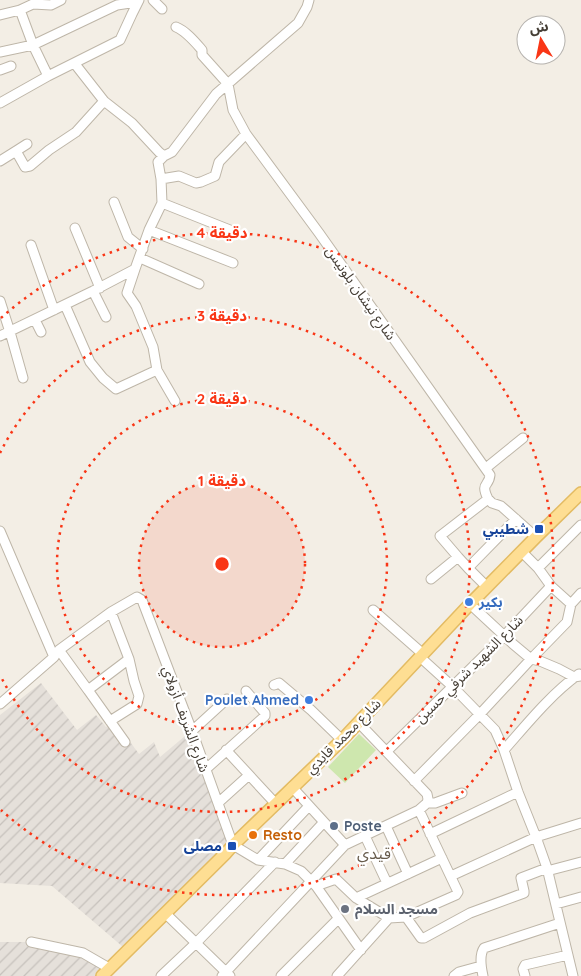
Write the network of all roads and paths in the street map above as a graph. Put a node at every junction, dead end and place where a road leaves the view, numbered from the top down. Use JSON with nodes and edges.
{"nodes":[{"id":1,"x":61,"y":0,"type":"edge"},
{"id":2,"x":153,"y":0,"type":"edge"},
{"id":3,"x":309,"y":0,"type":"edge"},
{"id":4,"x":138,"y":1,"type":"edge"},
{"id":5,"x":33,"y":2,"type":"edge"},
{"id":6,"x":162,"y":8,"type":"dead end"},
{"id":7,"x":20,"y":10,"type":"junction"},
{"id":8,"x":0,"y":15,"type":"edge"},
{"id":9,"x":176,"y":27,"type":"dead end"},
{"id":10,"x":33,"y":45,"type":"junction"},
{"id":11,"x":0,"y":52,"type":"edge"},
{"id":12,"x":75,"y":64,"type":"junction"},
{"id":13,"x":11,"y":66,"type":"dead end"},
{"id":14,"x":0,"y":70,"type":"edge"},
{"id":15,"x":48,"y":76,"type":"junction"},
{"id":16,"x":228,"y":84,"type":"junction"},
{"id":17,"x":104,"y":101,"type":"junction"},
{"id":18,"x":0,"y":103,"type":"edge"},
{"id":19,"x":246,"y":134,"type":"junction"},
{"id":20,"x":27,"y":144,"type":"dead end"},
{"id":21,"x":16,"y":151,"type":"junction"},
{"id":22,"x":164,"y":156,"type":"junction"},
{"id":23,"x":0,"y":161,"type":"edge"},
{"id":24,"x":161,"y":179,"type":"junction"},
{"id":25,"x":114,"y":202,"type":"dead end"},
{"id":26,"x":162,"y":203,"type":"junction"},
{"id":27,"x":75,"y":228,"type":"dead end"},
{"id":28,"x":149,"y":230,"type":"junction"},
{"id":29,"x":230,"y":230,"type":"dead end"},
{"id":30,"x":31,"y":245,"type":"dead end"},
{"id":31,"x":143,"y":249,"type":"junction"},
{"id":32,"x":140,"y":258,"type":"junction"},
{"id":33,"x":233,"y":263,"type":"dead end"},
{"id":34,"x":135,"y":269,"type":"junction"},
{"id":35,"x":199,"y":284,"type":"dead end"},
{"id":36,"x":97,"y":290,"type":"junction"},
{"id":37,"x":0,"y":301,"type":"edge"},
{"id":38,"x":65,"y":305,"type":"junction"},
{"id":39,"x":54,"y":310,"type":"junction"},
{"id":40,"x":106,"y":317,"type":"dead end"},
{"id":41,"x":35,"y":320,"type":"junction"},
{"id":42,"x":10,"y":332,"type":"junction"},
{"id":43,"x":41,"y":332,"type":"dead end"},
{"id":44,"x":0,"y":336,"type":"edge"},
{"id":45,"x":157,"y":370,"type":"junction"},
{"id":46,"x":23,"y":378,"type":"dead end"},
{"id":47,"x":175,"y":401,"type":"dead end"},
{"id":48,"x":523,"y":438,"type":"dead end"},
{"id":49,"x":486,"y":468,"type":"junction"},
{"id":50,"x":581,"y":493,"type":"edge"},
{"id":51,"x":488,"y":499,"type":"junction"},
{"id":52,"x":516,"y":519,"type":"junction"},
{"id":53,"x":581,"y":525,"type":"edge"},
{"id":54,"x":0,"y":531,"type":"edge"},
{"id":55,"x":536,"y":537,"type":"junction"},
{"id":56,"x":522,"y":552,"type":"junction"},
{"id":57,"x":458,"y":557,"type":"junction"},
{"id":58,"x":468,"y":568,"type":"junction"},
{"id":59,"x":538,"y":568,"type":"junction"},
{"id":60,"x":431,"y":579,"type":"dead end"},
{"id":61,"x":551,"y":586,"type":"junction"},
{"id":62,"x":487,"y":587,"type":"junction"},
{"id":63,"x":581,"y":593,"type":"edge"},
{"id":64,"x":470,"y":604,"type":"junction"},
{"id":65,"x":571,"y":604,"type":"junction"},
{"id":66,"x":373,"y":610,"type":"dead end"},
{"id":67,"x":111,"y":612,"type":"junction"},
{"id":68,"x":504,"y":636,"type":"junction"},
{"id":69,"x":56,"y":654,"type":"junction"},
{"id":70,"x":422,"y":655,"type":"junction"},
{"id":71,"x":129,"y":659,"type":"junction"},
{"id":72,"x":531,"y":659,"type":"junction"},
{"id":73,"x":579,"y":675,"type":"edge"},
{"id":74,"x":274,"y":685,"type":"dead end"},
{"id":75,"x":453,"y":687,"type":"junction"},
{"id":76,"x":88,"y":690,"type":"junction"},
{"id":77,"x":246,"y":691,"type":"dead end"},
{"id":78,"x":227,"y":699,"type":"dead end"},
{"id":79,"x":0,"y":704,"type":"edge"},
{"id":80,"x":480,"y":714,"type":"junction"},
{"id":81,"x":110,"y":721,"type":"junction"},
{"id":82,"x":358,"y":722,"type":"junction"},
{"id":83,"x":192,"y":731,"type":"junction"},
{"id":84,"x":342,"y":740,"type":"junction"},
{"id":85,"x":125,"y":742,"type":"dead end"},
{"id":86,"x":226,"y":750,"type":"junction"},
{"id":87,"x":504,"y":750,"type":"junction"},
{"id":88,"x":387,"y":751,"type":"junction"},
{"id":89,"x":205,"y":770,"type":"junction"},
{"id":90,"x":249,"y":775,"type":"junction"},
{"id":91,"x":414,"y":781,"type":"junction"},
{"id":92,"x":292,"y":787,"type":"junction"},
{"id":93,"x":518,"y":792,"type":"junction"},
{"id":94,"x":462,"y":793,"type":"dead end"},
{"id":95,"x":218,"y":803,"type":"junction"},
{"id":96,"x":275,"y":803,"type":"junction"},
{"id":97,"x":427,"y":804,"type":"junction"},
{"id":98,"x":309,"y":806,"type":"junction"},
{"id":99,"x":419,"y":810,"type":"junction"},
{"id":100,"x":324,"y":822,"type":"junction"},
{"id":101,"x":581,"y":822,"type":"edge"},
{"id":102,"x":386,"y":826,"type":"junction"},
{"id":103,"x":430,"y":834,"type":"junction"},
{"id":104,"x":365,"y":836,"type":"junction"},
{"id":105,"x":536,"y":837,"type":"junction"},
{"id":106,"x":232,"y":844,"type":"junction"},
{"id":107,"x":345,"y":846,"type":"junction"},
{"id":108,"x":442,"y":858,"type":"junction"},
{"id":109,"x":258,"y":860,"type":"junction"},
{"id":110,"x":275,"y":862,"type":"junction"},
{"id":111,"x":581,"y":862,"type":"edge"},
{"id":112,"x":285,"y":864,"type":"junction"},
{"id":113,"x":547,"y":870,"type":"junction"},
{"id":114,"x":408,"y":874,"type":"junction"},
{"id":115,"x":451,"y":876,"type":"junction"},
{"id":116,"x":387,"y":883,"type":"junction"},
{"id":117,"x":314,"y":884,"type":"junction"},
{"id":118,"x":581,"y":897,"type":"edge"},
{"id":119,"x":356,"y":898,"type":"junction"},
{"id":120,"x":556,"y":904,"type":"junction"},
{"id":121,"x":165,"y":913,"type":"junction"},
{"id":122,"x":406,"y":917,"type":"junction"},
{"id":123,"x":389,"y":918,"type":"junction"},
{"id":124,"x":338,"y":919,"type":"junction"},
{"id":125,"x":560,"y":923,"type":"junction"},
{"id":126,"x":30,"y":942,"type":"dead end"},
{"id":127,"x":196,"y":943,"type":"junction"},
{"id":128,"x":361,"y":950,"type":"junction"},
{"id":129,"x":568,"y":955,"type":"junction"},
{"id":130,"x":481,"y":966,"type":"junction"},
{"id":131,"x":106,"y":972,"type":"edge"},
{"id":132,"x":226,"y":974,"type":"edge"},
{"id":133,"x":340,"y":975,"type":"edge"},
{"id":134,"x":161,"y":976,"type":"edge"},
{"id":135,"x":281,"y":976,"type":"edge"},
{"id":136,"x":454,"y":976,"type":"edge"},
{"id":137,"x":483,"y":976,"type":"edge"},
{"id":138,"x":525,"y":976,"type":"edge"},
{"id":139,"x":573,"y":976,"type":"edge"}],
"edges":[{"from":1,"to":5,"type":"street"},
{"from":2,"to":6,"type":"street"},
{"from":3,"to":16,"type":"street"},
{"from":4,"to":10,"type":"street"},
{"from":4,"to":12,"type":"street"},
{"from":5,"to":7,"type":"street"},
{"from":7,"to":8,"type":"street"},
{"from":7,"to":10,"type":"street"},
{"from":9,"to":16,"type":"street"},
{"from":10,"to":11,"type":"street"},
{"from":10,"to":15,"type":"street"},
{"from":12,"to":15,"type":"street"},
{"from":12,"to":17,"type":"street"},
{"from":13,"to":14,"type":"street"},
{"from":15,"to":18,"type":"street"},
{"from":16,"to":19,"type":"street","name":"شارع نيشان بلونيس"},
{"from":16,"to":22,"type":"street"},
{"from":17,"to":21,"type":"street"},
{"from":17,"to":22,"type":"street"},
{"from":19,"to":24,"type":"street"},
{"from":19,"to":49,"type":"street","name":"شارع نيشان بلونيس"},
{"from":20,"to":21,"type":"street"},
{"from":21,"to":23,"type":"street"},
{"from":22,"to":24,"type":"street"},
{"from":24,"to":26,"type":"street"},
{"from":25,"to":31,"type":"street"},
{"from":26,"to":28,"type":"street"},
{"from":26,"to":29,"type":"street"},
{"from":27,"to":36,"type":"street"},
{"from":28,"to":31,"type":"street"},
{"from":28,"to":33,"type":"street"},
{"from":30,"to":39,"type":"street"},
{"from":31,"to":32,"type":"street"},
{"from":32,"to":34,"type":"street"},
{"from":32,"to":35,"type":"street"},
{"from":34,"to":36,"type":"street"},
{"from":34,"to":45,"type":"street"},
{"from":36,"to":38,"type":"street"},
{"from":36,"to":40,"type":"street"},
{"from":37,"to":42,"type":"street"},
{"from":38,"to":39,"type":"street"},
{"from":38,"to":45,"type":"street"},
{"from":39,"to":41,"type":"street"},
{"from":41,"to":42,"type":"street"},
{"from":41,"to":43,"type":"street"},
{"from":42,"to":44,"type":"street"},
{"from":42,"to":46,"type":"street"},
{"from":45,"to":47,"type":"street"},
{"from":48,"to":49,"type":"street"},
{"from":49,"to":51,"type":"street"},
{"from":50,"to":55,"type":"main road","name":"شارع محمد قايدي"},
{"from":51,"to":52,"type":"street"},
{"from":51,"to":57,"type":"street"},
{"from":52,"to":55,"type":"street"},
{"from":52,"to":58,"type":"street"},
{"from":53,"to":59,"type":"street"},
{"from":54,"to":69,"type":"street"},
{"from":55,"to":56,"type":"main road","name":"شارع محمد قايدي"},
{"from":56,"to":59,"type":"street"},
{"from":56,"to":62,"type":"main road","name":"شارع محمد قايدي"},
{"from":57,"to":58,"type":"street"},
{"from":57,"to":60,"type":"street"},
{"from":58,"to":62,"type":"street"},
{"from":59,"to":61,"type":"street"},
{"from":61,"to":65,"type":"street"},
{"from":61,"to":68,"type":"street","name":"شارع الشهيد شرفي حسين"},
{"from":62,"to":64,"type":"main road","name":"شارع محمد قايدي"},
{"from":63,"to":65,"type":"street"},
{"from":64,"to":68,"type":"street"},
{"from":64,"to":70,"type":"main road","name":"شارع محمد قايدي"},
{"from":65,"to":72,"type":"street"},
{"from":66,"to":70,"type":"street"},
{"from":67,"to":69,"type":"street","name":"شارع الشريف أزولاي"},
{"from":67,"to":71,"type":"street"},
{"from":67,"to":83,"type":"street","name":"شارع الشريف أزولاي"},
{"from":68,"to":72,"type":"street"},
{"from":68,"to":75,"type":"street","name":"شارع الشهيد شرفي حسين"},
{"from":69,"to":76,"type":"street"},
{"from":69,"to":79,"type":"street","name":"شارع الشريف أزولاي"},
{"from":70,"to":75,"type":"street"},
{"from":70,"to":82,"type":"main road","name":"شارع محمد قايدي"},
{"from":71,"to":76,"type":"street"},
{"from":71,"to":81,"type":"street"},
{"from":72,"to":73,"type":"street"},
{"from":72,"to":80,"type":"street"},
{"from":73,"to":87,"type":"street"},
{"from":74,"to":84,"type":"street"},
{"from":75,"to":80,"type":"street"},
{"from":75,"to":88,"type":"street","name":"شارع الشهيد شرفي حسين"},
{"from":76,"to":81,"type":"street"},
{"from":77,"to":86,"type":"street"},
{"from":78,"to":83,"type":"street"},
{"from":80,"to":87,"type":"street"},
{"from":80,"to":91,"type":"street"},
{"from":81,"to":85,"type":"street"},
{"from":82,"to":84,"type":"main road","name":"شارع محمد قايدي"},
{"from":82,"to":88,"type":"street"},
{"from":83,"to":89,"type":"street","name":"شارع الشريف أزولاي"},
{"from":84,"to":92,"type":"main road","name":"شارع محمد قايدي"},
{"from":86,"to":89,"type":"street"},
{"from":86,"to":90,"type":"street"},
{"from":87,"to":93,"type":"street"},
{"from":88,"to":91,"type":"street"},
{"from":89,"to":95,"type":"street","name":"شارع الشريف أزولاي"},
{"from":90,"to":95,"type":"street"},
{"from":90,"to":96,"type":"street"},
{"from":91,"to":97,"type":"street"},
{"from":92,"to":96,"type":"main road","name":"شارع محمد قايدي"},
{"from":92,"to":98,"type":"street"},
{"from":93,"to":103,"type":"street"},
{"from":93,"to":105,"type":"street"},
{"from":94,"to":97,"type":"street"},
{"from":95,"to":106,"type":"street","name":"شارع الشريف أزولاي"},
{"from":96,"to":106,"type":"main road","name":"شارع محمد قايدي"},
{"from":97,"to":99,"type":"street"},
{"from":98,"to":100,"type":"street"},
{"from":98,"to":109,"type":"street"},
{"from":99,"to":102,"type":"street"},
{"from":99,"to":103,"type":"street"},
{"from":100,"to":107,"type":"street"},
{"from":100,"to":112,"type":"street"},
{"from":101,"to":105,"type":"street"},
{"from":102,"to":104,"type":"street"},
{"from":102,"to":114,"type":"street"},
{"from":103,"to":108,"type":"street"},
{"from":104,"to":107,"type":"street"},
{"from":104,"to":116,"type":"street"},
{"from":105,"to":113,"type":"street"},
{"from":105,"to":115,"type":"street"},
{"from":106,"to":109,"type":"street"},
{"from":106,"to":121,"type":"main road","name":"شارع محمد قايدي"},
{"from":107,"to":117,"type":"street"},
{"from":108,"to":114,"type":"street"},
{"from":108,"to":115,"type":"street"},
{"from":109,"to":110,"type":"street"},
{"from":110,"to":112,"type":"street"},
{"from":110,"to":127,"type":"street"},
{"from":111,"to":113,"type":"street"},
{"from":112,"to":117,"type":"street"},
{"from":113,"to":120,"type":"street"},
{"from":113,"to":122,"type":"street"},
{"from":114,"to":116,"type":"street"},
{"from":115,"to":122,"type":"street"},
{"from":116,"to":119,"type":"street"},
{"from":117,"to":119,"type":"street"},
{"from":117,"to":124,"type":"street"},
{"from":117,"to":132,"type":"street"},
{"from":118,"to":120,"type":"street"},
{"from":119,"to":123,"type":"street"},
{"from":120,"to":125,"type":"street"},
{"from":121,"to":127,"type":"street"},
{"from":121,"to":131,"type":"main road","name":"شارع محمد قايدي"},
{"from":122,"to":123,"type":"street"},
{"from":123,"to":128,"type":"street"},
{"from":124,"to":128,"type":"street"},
{"from":124,"to":135,"type":"street"},
{"from":125,"to":129,"type":"street"},
{"from":125,"to":130,"type":"street"},
{"from":126,"to":131,"type":"street"},
{"from":127,"to":132,"type":"street"},
{"from":127,"to":134,"type":"street"},
{"from":128,"to":133,"type":"street"},
{"from":129,"to":138,"type":"street"},
{"from":129,"to":139,"type":"street"},
{"from":130,"to":136,"type":"street"},
{"from":130,"to":137,"type":"street"}]}
